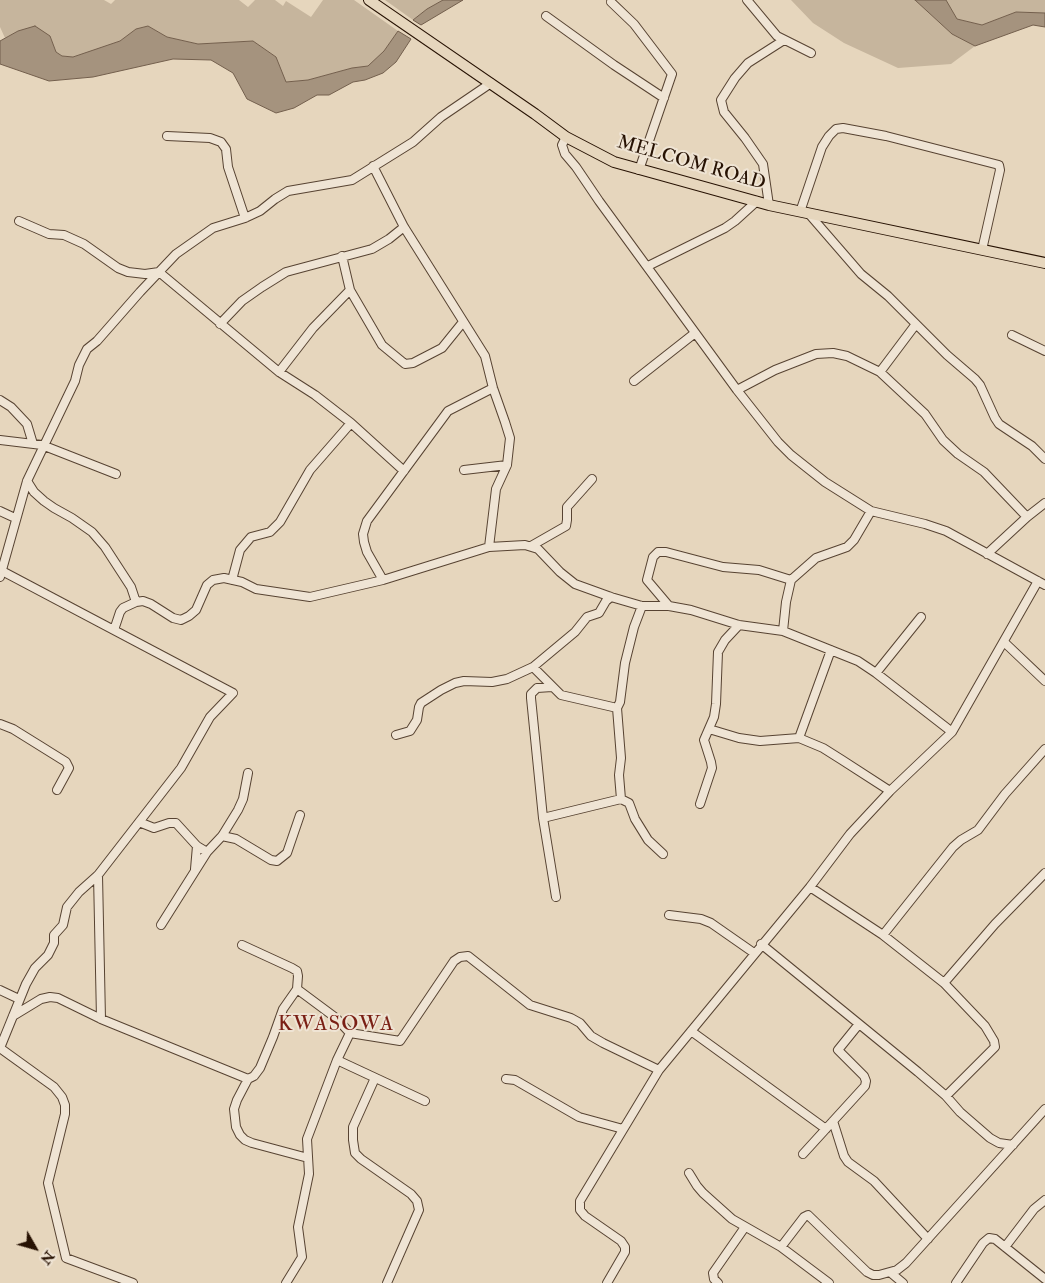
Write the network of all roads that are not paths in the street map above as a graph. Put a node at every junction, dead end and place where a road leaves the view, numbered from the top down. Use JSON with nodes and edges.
{"nodes":[{"id":1,"x":370,"y":0,"type":"edge"},
{"id":2,"x":747,"y":0,"type":"edge"},
{"id":3,"x":611,"y":2,"type":"dead end"},
{"id":4,"x":546,"y":16,"type":"dead end"},
{"id":5,"x":784,"y":40,"type":"junction"},
{"id":6,"x":812,"y":53,"type":"dead end"},
{"id":7,"x":491,"y":83,"type":"junction"},
{"id":8,"x":664,"y":98,"type":"junction"},
{"id":9,"x":166,"y":136,"type":"dead end"},
{"id":10,"x":566,"y":137,"type":"junction"},
{"id":11,"x":374,"y":166,"type":"junction"},
{"id":12,"x":639,"y":170,"type":"junction"},
{"id":13,"x":757,"y":201,"type":"junction"},
{"id":14,"x":769,"y":205,"type":"junction"},
{"id":15,"x":805,"y":213,"type":"junction"},
{"id":16,"x":245,"y":218,"type":"junction"},
{"id":17,"x":19,"y":221,"type":"dead end"},
{"id":18,"x":404,"y":227,"type":"junction"},
{"id":19,"x":982,"y":250,"type":"junction"},
{"id":20,"x":342,"y":256,"type":"junction"},
{"id":21,"x":1045,"y":263,"type":"edge"},
{"id":22,"x":648,"y":266,"type":"junction"},
{"id":23,"x":159,"y":272,"type":"junction"},
{"id":24,"x":350,"y":290,"type":"junction"},
{"id":25,"x":463,"y":322,"type":"junction"},
{"id":26,"x":220,"y":324,"type":"junction"},
{"id":27,"x":916,"y":324,"type":"junction"},
{"id":28,"x":695,"y":333,"type":"junction"},
{"id":29,"x":1012,"y":335,"type":"dead end"},
{"id":30,"x":1045,"y":351,"type":"edge"},
{"id":31,"x":279,"y":372,"type":"junction"},
{"id":32,"x":880,"y":372,"type":"junction"},
{"id":33,"x":634,"y":380,"type":"dead end"},
{"id":34,"x":493,"y":388,"type":"junction"},
{"id":35,"x":737,"y":390,"type":"junction"},
{"id":36,"x":0,"y":400,"type":"edge"},
{"id":37,"x":351,"y":423,"type":"junction"},
{"id":38,"x":0,"y":440,"type":"edge"},
{"id":39,"x":33,"y":444,"type":"junction"},
{"id":40,"x":42,"y":445,"type":"junction"},
{"id":41,"x":1045,"y":459,"type":"edge"},
{"id":42,"x":507,"y":465,"type":"junction"},
{"id":43,"x":464,"y":470,"type":"dead end"},
{"id":44,"x":404,"y":471,"type":"junction"},
{"id":45,"x":116,"y":474,"type":"dead end"},
{"id":46,"x":592,"y":479,"type":"dead end"},
{"id":47,"x":27,"y":481,"type":"junction"},
{"id":48,"x":1045,"y":503,"type":"edge"},
{"id":49,"x":0,"y":511,"type":"edge"},
{"id":50,"x":871,"y":511,"type":"junction"},
{"id":51,"x":1026,"y":517,"type":"junction"},
{"id":52,"x":15,"y":518,"type":"junction"},
{"id":53,"x":531,"y":546,"type":"junction"},
{"id":54,"x":489,"y":547,"type":"junction"},
{"id":55,"x":987,"y":554,"type":"junction"},
{"id":56,"x":1,"y":574,"type":"edge"},
{"id":57,"x":232,"y":580,"type":"junction"},
{"id":58,"x":382,"y":580,"type":"junction"},
{"id":59,"x":791,"y":580,"type":"junction"},
{"id":60,"x":1042,"y":583,"type":"edge"},
{"id":61,"x":611,"y":597,"type":"junction"},
{"id":62,"x":136,"y":602,"type":"junction"},
{"id":63,"x":642,"y":606,"type":"junction"},
{"id":64,"x":669,"y":606,"type":"junction"},
{"id":65,"x":921,"y":617,"type":"dead end"},
{"id":66,"x":739,"y":624,"type":"junction"},
{"id":67,"x":114,"y":630,"type":"junction"},
{"id":68,"x":783,"y":631,"type":"junction"},
{"id":69,"x":1004,"y":642,"type":"junction"},
{"id":70,"x":831,"y":650,"type":"junction"},
{"id":71,"x":532,"y":667,"type":"junction"},
{"id":72,"x":876,"y":673,"type":"junction"},
{"id":73,"x":1045,"y":681,"type":"edge"},
{"id":74,"x":552,"y":687,"type":"junction"},
{"id":75,"x":618,"y":708,"type":"junction"},
{"id":76,"x":0,"y":724,"type":"edge"},
{"id":77,"x":709,"y":729,"type":"junction"},
{"id":78,"x":952,"y":732,"type":"junction"},
{"id":79,"x":396,"y":735,"type":"dead end"},
{"id":80,"x":799,"y":738,"type":"junction"},
{"id":81,"x":1045,"y":749,"type":"edge"},
{"id":82,"x":248,"y":773,"type":"dead end"},
{"id":83,"x":57,"y":790,"type":"dead end"},
{"id":84,"x":890,"y":791,"type":"junction"},
{"id":85,"x":621,"y":799,"type":"junction"},
{"id":86,"x":700,"y":804,"type":"dead end"},
{"id":87,"x":300,"y":814,"type":"dead end"},
{"id":88,"x":543,"y":818,"type":"junction"},
{"id":89,"x":139,"y":822,"type":"junction"},
{"id":90,"x":222,"y":836,"type":"junction"},
{"id":91,"x":196,"y":846,"type":"junction"},
{"id":92,"x":207,"y":852,"type":"junction"},
{"id":93,"x":663,"y":854,"type":"dead end"},
{"id":94,"x":195,"y":872,"type":"junction"},
{"id":95,"x":1045,"y":873,"type":"edge"},
{"id":96,"x":98,"y":875,"type":"junction"},
{"id":97,"x":810,"y":886,"type":"junction"},
{"id":98,"x":556,"y":897,"type":"dead end"},
{"id":99,"x":669,"y":915,"type":"dead end"},
{"id":100,"x":161,"y":925,"type":"dead end"},
{"id":101,"x":883,"y":935,"type":"junction"},
{"id":102,"x":761,"y":944,"type":"junction"},
{"id":103,"x":242,"y":945,"type":"dead end"},
{"id":104,"x":754,"y":953,"type":"junction"},
{"id":105,"x":944,"y":983,"type":"junction"},
{"id":106,"x":297,"y":989,"type":"junction"},
{"id":107,"x":0,"y":990,"type":"edge"},
{"id":108,"x":19,"y":999,"type":"junction"},
{"id":109,"x":13,"y":1016,"type":"junction"},
{"id":110,"x":101,"y":1019,"type":"junction"},
{"id":111,"x":859,"y":1024,"type":"junction"},
{"id":112,"x":691,"y":1030,"type":"junction"},
{"id":113,"x":350,"y":1034,"type":"junction"},
{"id":114,"x":0,"y":1048,"type":"edge"},
{"id":115,"x":337,"y":1060,"type":"junction"},
{"id":116,"x":659,"y":1070,"type":"junction"},
{"id":117,"x":375,"y":1078,"type":"junction"},
{"id":118,"x":506,"y":1079,"type":"dead end"},
{"id":119,"x":248,"y":1080,"type":"junction"},
{"id":120,"x":946,"y":1096,"type":"junction"},
{"id":121,"x":425,"y":1101,"type":"dead end"},
{"id":122,"x":1045,"y":1109,"type":"edge"},
{"id":123,"x":833,"y":1121,"type":"junction"},
{"id":124,"x":623,"y":1129,"type":"junction"},
{"id":125,"x":826,"y":1129,"type":"junction"},
{"id":126,"x":1013,"y":1145,"type":"junction"},
{"id":127,"x":803,"y":1154,"type":"dead end"},
{"id":128,"x":308,"y":1158,"type":"junction"},
{"id":129,"x":689,"y":1173,"type":"dead end"},
{"id":130,"x":1045,"y":1200,"type":"edge"},
{"id":131,"x":745,"y":1227,"type":"junction"},
{"id":132,"x":928,"y":1239,"type":"junction"},
{"id":133,"x":781,"y":1247,"type":"junction"},
{"id":134,"x":1005,"y":1247,"type":"junction"},
{"id":135,"x":891,"y":1273,"type":"junction"},
{"id":136,"x":1045,"y":1279,"type":"edge"},
{"id":137,"x":122,"y":1282,"type":"edge"},
{"id":138,"x":133,"y":1283,"type":"edge"},
{"id":139,"x":286,"y":1283,"type":"edge"},
{"id":140,"x":387,"y":1283,"type":"edge"},
{"id":141,"x":607,"y":1283,"type":"edge"},
{"id":142,"x":718,"y":1283,"type":"edge"},
{"id":143,"x":829,"y":1283,"type":"edge"},
{"id":144,"x":903,"y":1283,"type":"edge"},
{"id":145,"x":956,"y":1283,"type":"edge"}],
"edges":[{"from":1,"to":7,"type":"main road","name":"MELCOM ROAD"},
{"from":2,"to":5,"type":"street"},
{"from":3,"to":8,"type":"street"},
{"from":4,"to":8,"type":"street"},
{"from":5,"to":6,"type":"street"},
{"from":5,"to":14,"type":"street"},
{"from":7,"to":10,"type":"main road","name":"MELCOM ROAD"},
{"from":7,"to":11,"type":"street"},
{"from":8,"to":12,"type":"street"},
{"from":9,"to":16,"type":"street"},
{"from":10,"to":12,"type":"main road","name":"MELCOM ROAD"},
{"from":10,"to":22,"type":"street"},
{"from":11,"to":16,"type":"street"},
{"from":11,"to":18,"type":"street"},
{"from":12,"to":13,"type":"main road","name":"MELCOM ROAD"},
{"from":13,"to":14,"type":"main road","name":"MELCOM ROAD"},
{"from":13,"to":22,"type":"street"},
{"from":14,"to":15,"type":"main road","name":"MELCOM ROAD"},
{"from":15,"to":19,"type":"main road","name":"MELCOM ROAD"},
{"from":15,"to":19,"type":"street"},
{"from":15,"to":27,"type":"street"},
{"from":16,"to":23,"type":"street"},
{"from":17,"to":23,"type":"street"},
{"from":18,"to":20,"type":"street"},
{"from":18,"to":25,"type":"street"},
{"from":19,"to":21,"type":"main road","name":"MELCOM ROAD"},
{"from":20,"to":24,"type":"street"},
{"from":20,"to":26,"type":"street"},
{"from":22,"to":28,"type":"street"},
{"from":23,"to":26,"type":"street"},
{"from":23,"to":40,"type":"street"},
{"from":24,"to":25,"type":"street"},
{"from":24,"to":31,"type":"street"},
{"from":25,"to":34,"type":"street"},
{"from":26,"to":31,"type":"street"},
{"from":27,"to":32,"type":"street"},
{"from":27,"to":41,"type":"street"},
{"from":28,"to":33,"type":"street"},
{"from":28,"to":35,"type":"street"},
{"from":29,"to":30,"type":"street"},
{"from":31,"to":37,"type":"street"},
{"from":32,"to":35,"type":"street"},
{"from":32,"to":51,"type":"street"},
{"from":34,"to":42,"type":"street"},
{"from":34,"to":44,"type":"street"},
{"from":35,"to":50,"type":"street"},
{"from":36,"to":39,"type":"street"},
{"from":37,"to":44,"type":"street"},
{"from":37,"to":57,"type":"street"},
{"from":38,"to":39,"type":"street"},
{"from":39,"to":40,"type":"street"},
{"from":40,"to":45,"type":"street"},
{"from":40,"to":47,"type":"street"},
{"from":42,"to":43,"type":"street"},
{"from":42,"to":54,"type":"street"},
{"from":44,"to":58,"type":"street"},
{"from":46,"to":53,"type":"street"},
{"from":47,"to":52,"type":"street"},
{"from":47,"to":62,"type":"street"},
{"from":48,"to":51,"type":"street"},
{"from":49,"to":52,"type":"street"},
{"from":50,"to":55,"type":"street"},
{"from":50,"to":59,"type":"street"},
{"from":51,"to":55,"type":"street"},
{"from":52,"to":56,"type":"street"},
{"from":53,"to":54,"type":"street"},
{"from":53,"to":61,"type":"street"},
{"from":54,"to":58,"type":"street"},
{"from":55,"to":60,"type":"street"},
{"from":56,"to":67,"type":"street"},
{"from":57,"to":58,"type":"street"},
{"from":57,"to":62,"type":"street"},
{"from":59,"to":64,"type":"street"},
{"from":59,"to":68,"type":"street"},
{"from":60,"to":69,"type":"street"},
{"from":61,"to":63,"type":"street"},
{"from":61,"to":71,"type":"street"},
{"from":62,"to":67,"type":"street"},
{"from":63,"to":64,"type":"street"},
{"from":63,"to":75,"type":"street"},
{"from":64,"to":66,"type":"street"},
{"from":65,"to":72,"type":"street"},
{"from":66,"to":68,"type":"street"},
{"from":66,"to":77,"type":"street"},
{"from":67,"to":89,"type":"street"},
{"from":68,"to":70,"type":"street"},
{"from":69,"to":73,"type":"street"},
{"from":69,"to":78,"type":"street"},
{"from":70,"to":72,"type":"street"},
{"from":70,"to":80,"type":"street"},
{"from":71,"to":74,"type":"street"},
{"from":71,"to":79,"type":"street"},
{"from":72,"to":78,"type":"street"},
{"from":74,"to":75,"type":"street"},
{"from":74,"to":88,"type":"street"},
{"from":75,"to":85,"type":"street"},
{"from":76,"to":83,"type":"street"},
{"from":77,"to":80,"type":"street"},
{"from":77,"to":86,"type":"street"},
{"from":78,"to":84,"type":"street"},
{"from":80,"to":84,"type":"street"},
{"from":81,"to":101,"type":"street"},
{"from":82,"to":90,"type":"street"},
{"from":84,"to":97,"type":"street"},
{"from":85,"to":88,"type":"street"},
{"from":85,"to":93,"type":"street"},
{"from":87,"to":90,"type":"street"},
{"from":88,"to":98,"type":"street"},
{"from":89,"to":91,"type":"street"},
{"from":89,"to":96,"type":"street"},
{"from":90,"to":92,"type":"street"},
{"from":91,"to":92,"type":"street"},
{"from":91,"to":94,"type":"street"},
{"from":92,"to":94,"type":"street"},
{"from":94,"to":100,"type":"street"},
{"from":95,"to":105,"type":"street"},
{"from":96,"to":108,"type":"street"},
{"from":96,"to":110,"type":"street"},
{"from":97,"to":101,"type":"street"},
{"from":97,"to":102,"type":"street"},
{"from":99,"to":104,"type":"street"},
{"from":101,"to":105,"type":"street"},
{"from":102,"to":104,"type":"street"},
{"from":102,"to":111,"type":"street"},
{"from":103,"to":106,"type":"street"},
{"from":104,"to":112,"type":"street"},
{"from":105,"to":120,"type":"street"},
{"from":106,"to":113,"type":"street"},
{"from":106,"to":119,"type":"street"},
{"from":107,"to":108,"type":"street"},
{"from":108,"to":109,"type":"street"},
{"from":109,"to":110,"type":"street"},
{"from":109,"to":114,"type":"street"},
{"from":110,"to":119,"type":"street"},
{"from":111,"to":120,"type":"street"},
{"from":111,"to":123,"type":"street"},
{"from":112,"to":116,"type":"street"},
{"from":112,"to":125,"type":"street"},
{"from":113,"to":115,"type":"street"},
{"from":113,"to":116,"type":"street"},
{"from":114,"to":137,"type":"street"},
{"from":115,"to":117,"type":"street"},
{"from":115,"to":128,"type":"street"},
{"from":116,"to":124,"type":"street"},
{"from":117,"to":121,"type":"street"},
{"from":117,"to":140,"type":"street"},
{"from":118,"to":124,"type":"street"},
{"from":119,"to":128,"type":"street"},
{"from":120,"to":126,"type":"street"},
{"from":122,"to":126,"type":"street"},
{"from":123,"to":125,"type":"street"},
{"from":123,"to":132,"type":"street"},
{"from":124,"to":141,"type":"street"},
{"from":125,"to":127,"type":"street"},
{"from":126,"to":132,"type":"street"},
{"from":128,"to":139,"type":"street"},
{"from":129,"to":131,"type":"street"},
{"from":130,"to":134,"type":"street"},
{"from":131,"to":133,"type":"street"},
{"from":131,"to":142,"type":"street"},
{"from":132,"to":135,"type":"street"},
{"from":133,"to":135,"type":"street"},
{"from":133,"to":143,"type":"street"},
{"from":134,"to":136,"type":"street"},
{"from":134,"to":145,"type":"street"},
{"from":135,"to":144,"type":"street"},
{"from":137,"to":138,"type":"street"}]}
